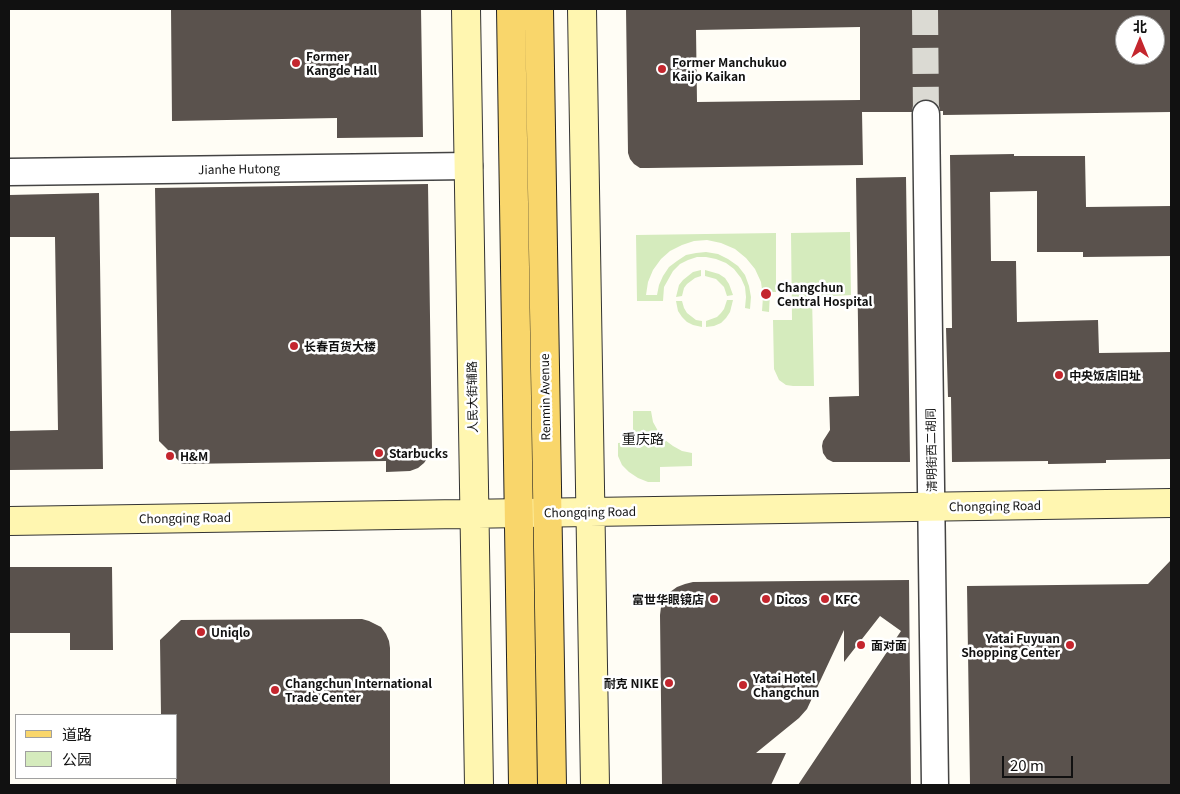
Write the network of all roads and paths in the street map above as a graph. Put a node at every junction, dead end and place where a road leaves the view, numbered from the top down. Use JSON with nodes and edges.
{"nodes":[{"id":1,"x":466,"y":9,"type":"edge"},
{"id":2,"x":511,"y":9,"type":"edge"},
{"id":3,"x":539,"y":9,"type":"edge"},
{"id":4,"x":582,"y":9,"type":"edge"},
{"id":5,"x":926,"y":114,"type":"tunnel mouth"},
{"id":6,"x":469,"y":166,"type":"junction"},
{"id":7,"x":9,"y":172,"type":"edge"},
{"id":8,"x":1171,"y":503,"type":"edge"},
{"id":9,"x":932,"y":507,"type":"junction"},
{"id":10,"x":590,"y":512,"type":"junction"},
{"id":11,"x":519,"y":513,"type":"junction"},
{"id":12,"x":547,"y":513,"type":"junction"},
{"id":13,"x":474,"y":514,"type":"junction"},
{"id":14,"x":9,"y":521,"type":"edge"},
{"id":15,"x":479,"y":785,"type":"edge"},
{"id":16,"x":524,"y":785,"type":"edge"},
{"id":17,"x":552,"y":785,"type":"edge"},
{"id":18,"x":595,"y":785,"type":"edge"},
{"id":19,"x":935,"y":785,"type":"edge"}],
"edges":[{"from":1,"to":6,"type":"main road","name":"人民大街辅路"},
{"from":2,"to":11,"type":"main road"},
{"from":3,"to":12,"type":"main road","name":"Renmin Avenue"},
{"from":4,"to":10,"type":"main road"},
{"from":5,"to":9,"type":"street","name":"清明街西二胡同"},
{"from":6,"to":7,"type":"street","name":"Jianhe Hutong"},
{"from":6,"to":13,"type":"main road","name":"人民大街辅路"},
{"from":8,"to":9,"type":"main road","name":"Chongqing Road"},
{"from":9,"to":10,"type":"main road","name":"Chongqing Road"},
{"from":9,"to":19,"type":"street","name":"清明街西二胡同"},
{"from":10,"to":12,"type":"main road","name":"Chongqing Road"},
{"from":10,"to":18,"type":"main road"},
{"from":11,"to":12,"type":"main road","name":"Chongqing Road"},
{"from":11,"to":13,"type":"main road","name":"Chongqing Road"},
{"from":11,"to":16,"type":"main road"},
{"from":12,"to":17,"type":"main road","name":"Renmin Avenue"},
{"from":13,"to":14,"type":"main road","name":"Chongqing Road"},
{"from":13,"to":15,"type":"main road","name":"人民大街辅路"}]}
